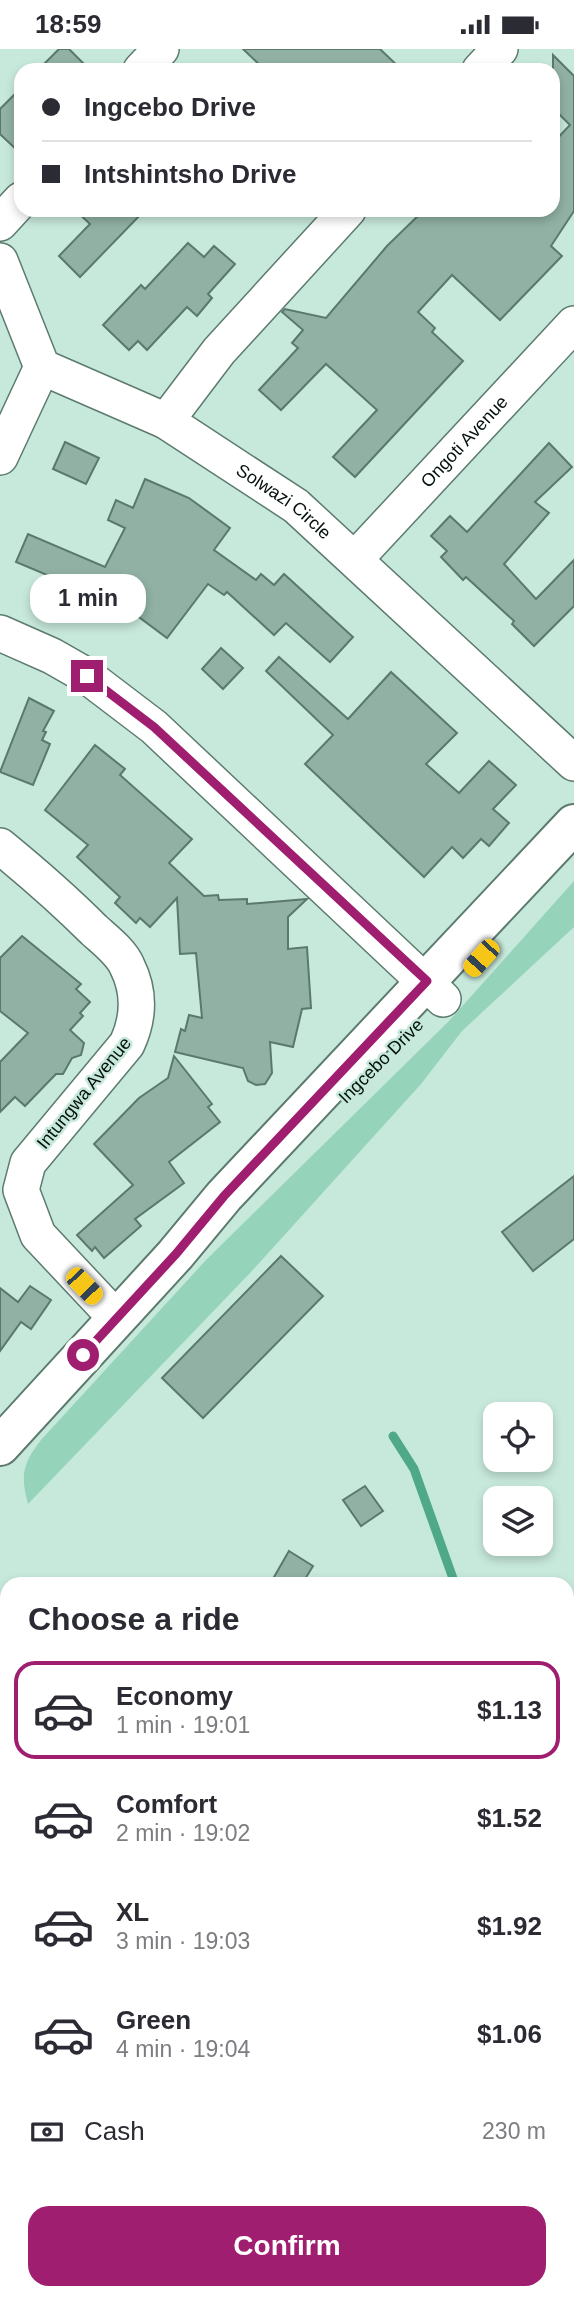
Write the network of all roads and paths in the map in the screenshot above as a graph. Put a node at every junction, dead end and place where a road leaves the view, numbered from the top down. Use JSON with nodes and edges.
{"nodes":[{"id":1,"x":161,"y":49,"type":"edge"},
{"id":2,"x":500,"y":49,"type":"edge"},
{"id":3,"x":148,"y":63,"type":"edge"},
{"id":4,"x":487,"y":63,"type":"edge"},
{"id":5,"x":14,"y":208,"type":"edge"},
{"id":6,"x":342,"y":217,"type":"edge"},
{"id":7,"x":0,"y":223,"type":"edge"},
{"id":8,"x":0,"y":261,"type":"edge"},
{"id":9,"x":574,"y":324,"type":"edge"},
{"id":10,"x":42,"y":367,"type":"junction"},
{"id":11,"x":166,"y":421,"type":"junction"},
{"id":12,"x":0,"y":457,"type":"edge"},
{"id":13,"x":356,"y":558,"type":"junction"},
{"id":14,"x":0,"y":633,"type":"edge"},
{"id":15,"x":574,"y":763,"type":"edge"},
{"id":16,"x":574,"y":824,"type":"edge"},
{"id":17,"x":0,"y":846,"type":"edge"},
{"id":18,"x":574,"y":855,"type":"edge"},
{"id":19,"x":435,"y":990,"type":"junction"},
{"id":20,"x":116,"y":1318,"type":"junction"},
{"id":21,"x":0,"y":1446,"type":"edge"}],
"edges":[{"from":1,"to":3,"type":"street"},
{"from":2,"to":4,"type":"street"},
{"from":5,"to":7,"type":"street"},
{"from":6,"to":11,"type":"street"},
{"from":8,"to":10,"type":"street"},
{"from":9,"to":13,"type":"street","name":"Ongoti Avenue"},
{"from":10,"to":11,"type":"street","name":"Solwazi Circle"},
{"from":10,"to":12,"type":"street"},
{"from":11,"to":13,"type":"street","name":"Solwazi Circle"},
{"from":13,"to":15,"type":"street","name":"Solwazi Circle"},
{"from":14,"to":19,"type":"street"},
{"from":16,"to":19,"type":"main road","name":"Ingcebo Drive"},
{"from":17,"to":20,"type":"street","name":"Intungwa Avenue"},
{"from":18,"to":19,"type":"main road","name":"Ingcebo Drive"},
{"from":19,"to":20,"type":"main road","name":"Ingcebo Drive"},
{"from":20,"to":21,"type":"main road","name":"Ingcebo Drive"}]}
